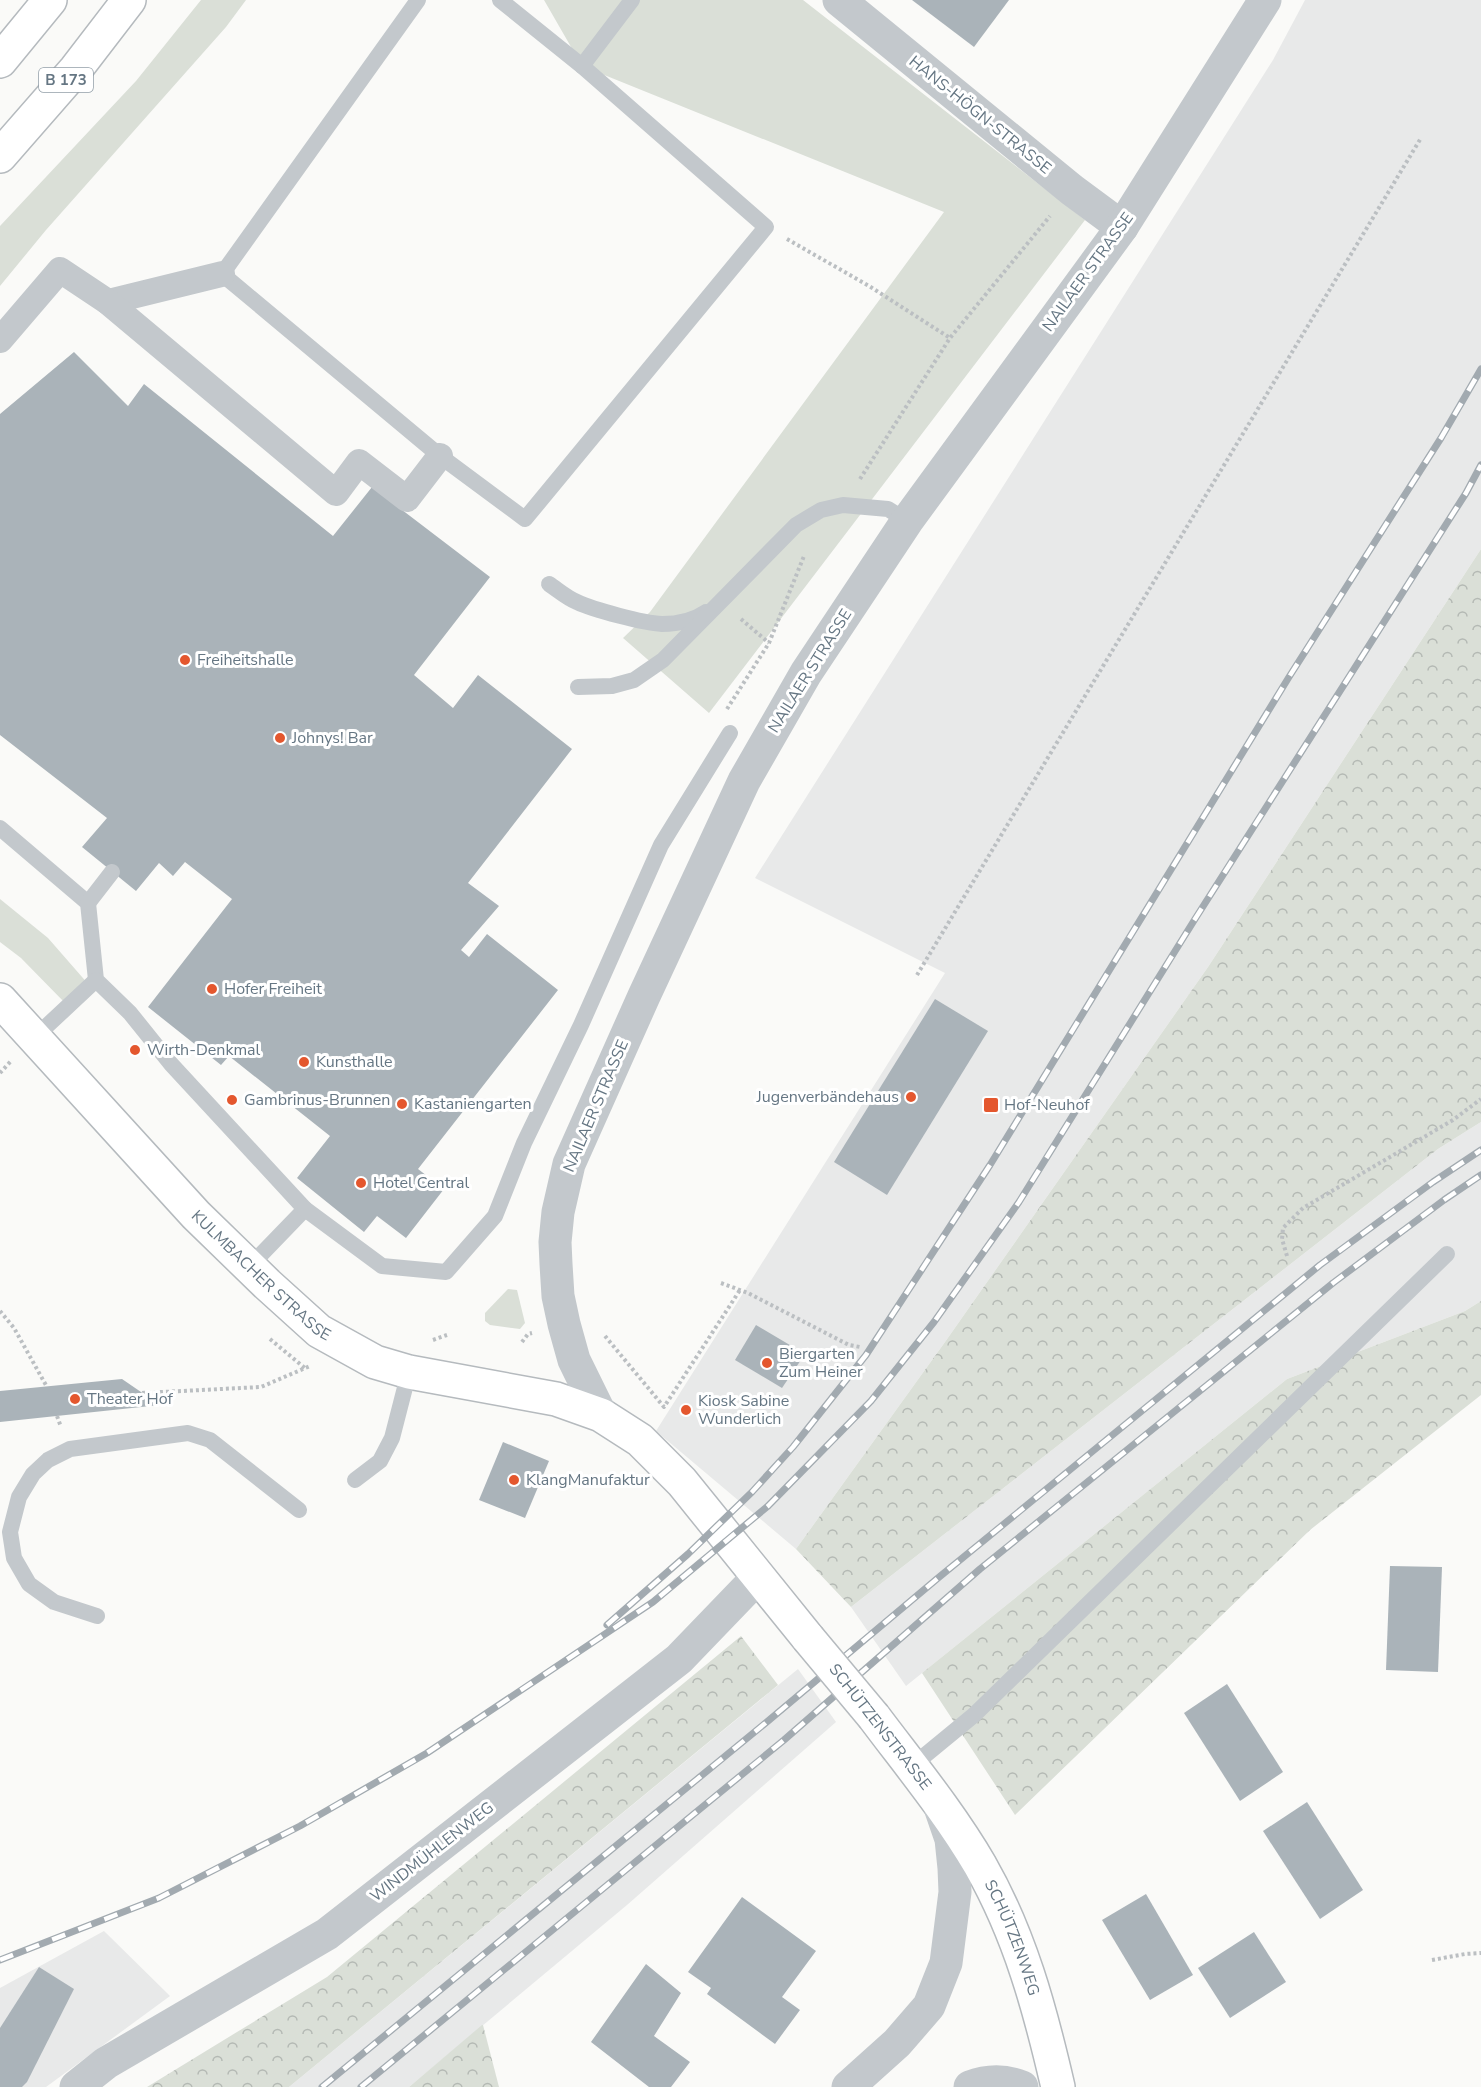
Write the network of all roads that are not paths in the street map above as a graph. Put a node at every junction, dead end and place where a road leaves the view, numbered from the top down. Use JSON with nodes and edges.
{"nodes":[{"id":1,"x":50,"y":0,"type":"edge"},
{"id":2,"x":129,"y":0,"type":"edge"},
{"id":3,"x":418,"y":0,"type":"edge"},
{"id":4,"x":500,"y":0,"type":"edge"},
{"id":5,"x":632,"y":0,"type":"edge"},
{"id":6,"x":839,"y":0,"type":"edge"},
{"id":7,"x":1265,"y":0,"type":"edge"},
{"id":8,"x":0,"y":61,"type":"edge"},
{"id":9,"x":582,"y":66,"type":"junction"},
{"id":10,"x":0,"y":156,"type":"edge"},
{"id":11,"x":1122,"y":228,"type":"junction"},
{"id":12,"x":222,"y":274,"type":"junction"},
{"id":13,"x":108,"y":302,"type":"junction"},
{"id":14,"x":0,"y":340,"type":"edge"},
{"id":15,"x":440,"y":456,"type":"junction"},
{"id":16,"x":907,"y":521,"type":"junction"},
{"id":17,"x":549,"y":584,"type":"dead end"},
{"id":18,"x":720,"y":601,"type":"junction"},
{"id":19,"x":578,"y":687,"type":"dead end"},
{"id":20,"x":730,"y":733,"type":"dead end"},
{"id":21,"x":0,"y":828,"type":"edge"},
{"id":22,"x":112,"y":872,"type":"dead end"},
{"id":23,"x":88,"y":903,"type":"junction"},
{"id":24,"x":96,"y":980,"type":"junction"},
{"id":25,"x":0,"y":1000,"type":"edge"},
{"id":26,"x":35,"y":1037,"type":"junction"},
{"id":27,"x":305,"y":1209,"type":"junction"},
{"id":28,"x":1448,"y":1254,"type":"dead end"},
{"id":29,"x":249,"y":1267,"type":"junction"},
{"id":30,"x":409,"y":1372,"type":"junction"},
{"id":31,"x":601,"y":1415,"type":"junction"},
{"id":32,"x":355,"y":1480,"type":"dead end"},
{"id":33,"x":299,"y":1510,"type":"dead end"},
{"id":34,"x":758,"y":1577,"type":"junction"},
{"id":35,"x":97,"y":1616,"type":"dead end"},
{"id":36,"x":912,"y":1766,"type":"junction"},
{"id":37,"x":938,"y":1801,"type":"junction"},
{"id":38,"x":76,"y":2087,"type":"edge"},
{"id":39,"x":848,"y":2087,"type":"edge"},
{"id":40,"x":970,"y":2087,"type":"edge"},
{"id":41,"x":1022,"y":2087,"type":"edge"},
{"id":42,"x":1058,"y":2087,"type":"edge"}],
"edges":[{"from":1,"to":8,"type":"main road"},
{"from":2,"to":10,"type":"main road","number":"B 173"},
{"from":3,"to":12,"type":"lane"},
{"from":4,"to":9,"type":"lane"},
{"from":5,"to":9,"type":"lane"},
{"from":6,"to":11,"type":"street","name":"HANS-HÖGN-STRASSE"},
{"from":7,"to":11,"type":"street","name":"NAILAER STRASSE"},
{"from":9,"to":15,"type":"lane"},
{"from":11,"to":16,"type":"street","name":"NAILAER STRASSE"},
{"from":12,"to":13,"type":"street"},
{"from":12,"to":15,"type":"lane"},
{"from":13,"to":14,"type":"street"},
{"from":13,"to":15,"type":"street"},
{"from":16,"to":18,"type":"lane"},
{"from":16,"to":31,"type":"street","name":"NAILAER STRASSE"},
{"from":17,"to":18,"type":"lane"},
{"from":18,"to":19,"type":"lane"},
{"from":20,"to":27,"type":"lane"},
{"from":21,"to":23,"type":"lane"},
{"from":22,"to":23,"type":"lane"},
{"from":23,"to":24,"type":"lane"},
{"from":24,"to":26,"type":"lane"},
{"from":24,"to":27,"type":"lane"},
{"from":25,"to":26,"type":"main road","name":"KULMBACHER STRASSE"},
{"from":26,"to":29,"type":"main road","name":"KULMBACHER STRASSE"},
{"from":27,"to":29,"type":"lane"},
{"from":28,"to":36,"type":"lane"},
{"from":29,"to":30,"type":"main road","name":"KULMBACHER STRASSE"},
{"from":30,"to":31,"type":"main road","name":"KULMBACHER STRASSE"},
{"from":30,"to":32,"type":"lane"},
{"from":31,"to":34,"type":"main road","name":"SCHÜTZENSTRASSE"},
{"from":33,"to":35,"type":"lane"},
{"from":34,"to":36,"type":"main road","name":"SCHÜTZENSTRASSE","bridge":true},
{"from":34,"to":38,"type":"street","name":"WINDMÜHLENWEG"},
{"from":36,"to":37,"type":"main road","name":"SCHÜTZENSTRASSE"},
{"from":37,"to":39,"type":"street","name":"SCHÜTZENSTRASSE"},
{"from":37,"to":42,"type":"main road","name":"SCHÜTZENWEG"},
{"from":40,"to":41,"type":"street"}]}
